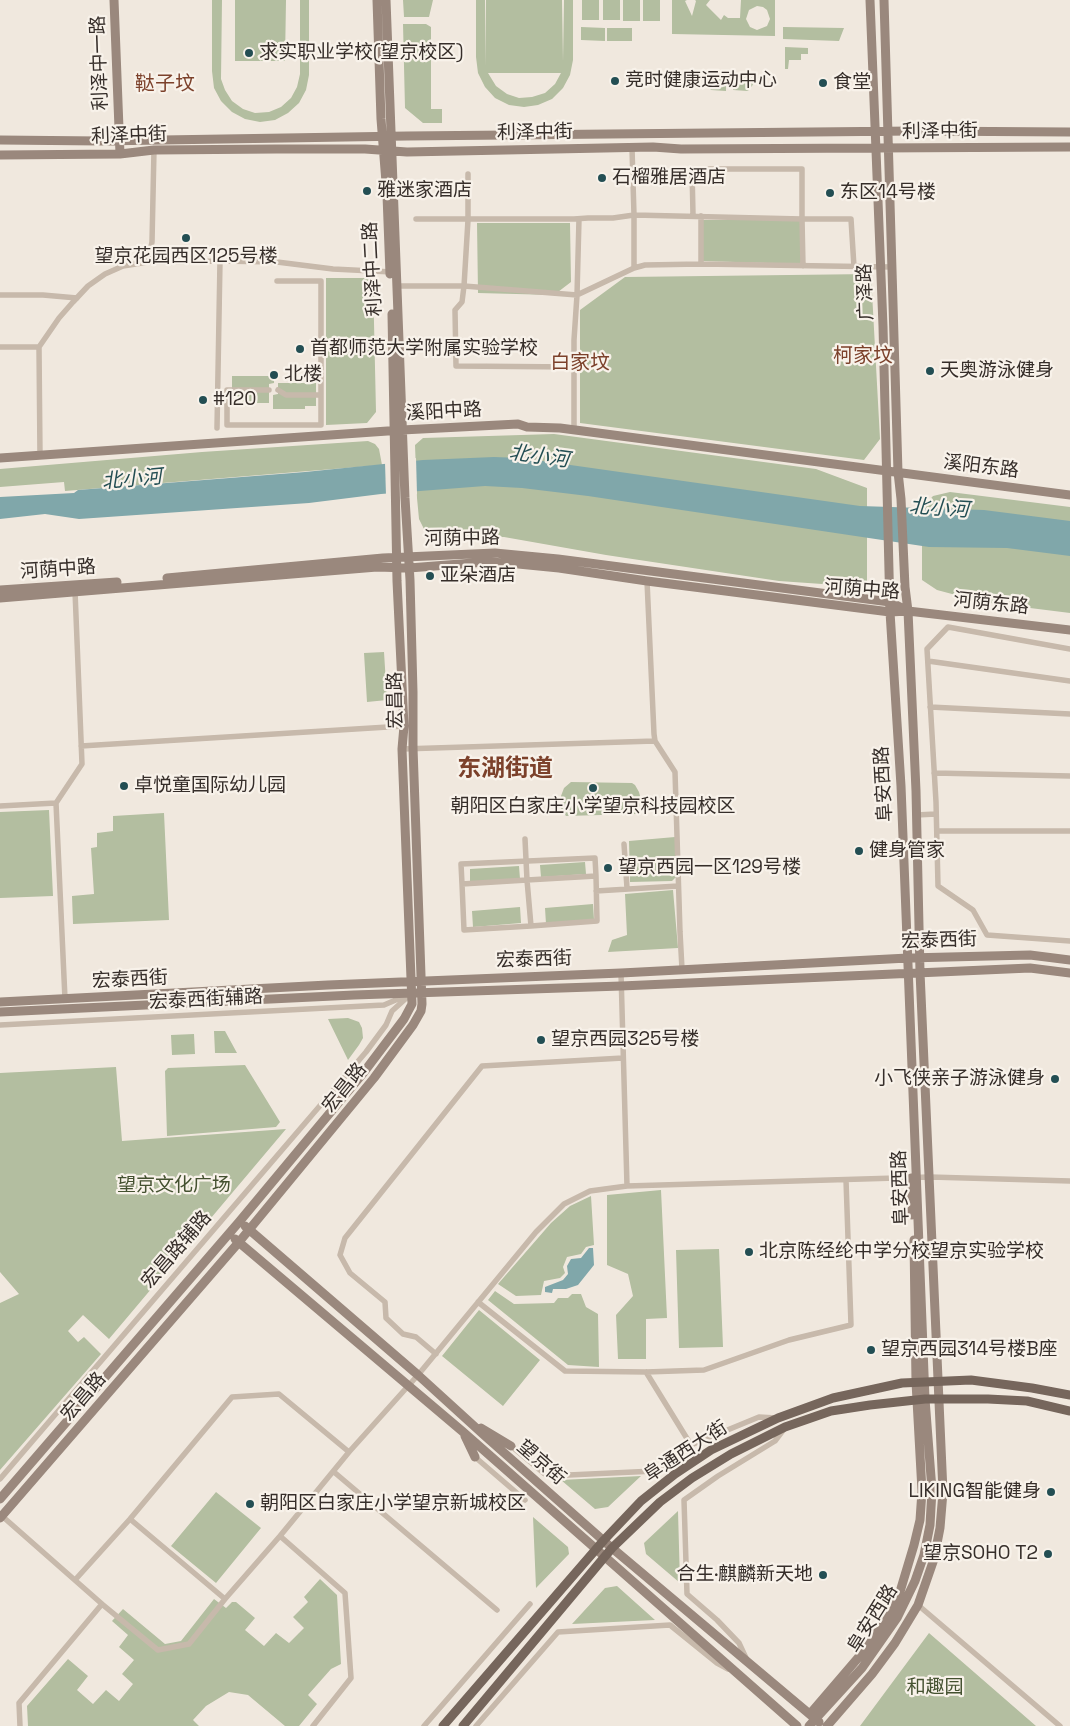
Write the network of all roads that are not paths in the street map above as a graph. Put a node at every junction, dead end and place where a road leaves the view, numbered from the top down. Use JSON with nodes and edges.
{"nodes":[{"id":1,"x":114,"y":0,"type":"edge"},
{"id":2,"x":377,"y":0,"type":"edge"},
{"id":3,"x":386,"y":0,"type":"edge"},
{"id":4,"x":870,"y":0,"type":"edge"},
{"id":5,"x":884,"y":0,"type":"edge"},
{"id":6,"x":875,"y":132,"type":"junction"},
{"id":7,"x":888,"y":132,"type":"junction"},
{"id":8,"x":1070,"y":132,"type":"edge"},
{"id":9,"x":387,"y":136,"type":"junction"},
{"id":10,"x":0,"y":140,"type":"edge"},
{"id":11,"x":119,"y":140,"type":"junction"},
{"id":12,"x":1070,"y":147,"type":"edge"},
{"id":13,"x":632,"y":148,"type":"junction"},
{"id":14,"x":889,"y":148,"type":"junction"},
{"id":15,"x":876,"y":149,"type":"junction"},
{"id":16,"x":154,"y":150,"type":"junction"},
{"id":17,"x":388,"y":151,"type":"junction"},
{"id":18,"x":120,"y":154,"type":"junction"},
{"id":19,"x":0,"y":155,"type":"edge"},
{"id":20,"x":468,"y":174,"type":"dead end"},
{"id":21,"x":634,"y":215,"type":"junction"},
{"id":22,"x":692,"y":215,"type":"junction"},
{"id":23,"x":701,"y":216,"type":"junction"},
{"id":24,"x":579,"y":219,"type":"junction"},
{"id":25,"x":802,"y":219,"type":"junction"},
{"id":26,"x":416,"y":220,"type":"dead end"},
{"id":27,"x":468,"y":220,"type":"junction"},
{"id":28,"x":220,"y":261,"type":"junction"},
{"id":29,"x":148,"y":262,"type":"junction"},
{"id":30,"x":701,"y":264,"type":"junction"},
{"id":31,"x":803,"y":266,"type":"junction"},
{"id":32,"x":854,"y":267,"type":"junction"},
{"id":33,"x":634,"y":268,"type":"junction"},
{"id":34,"x":881,"y":268,"type":"junction"},
{"id":35,"x":891,"y":268,"type":"junction"},
{"id":36,"x":393,"y":272,"type":"junction"},
{"id":37,"x":277,"y":281,"type":"dead end"},
{"id":38,"x":396,"y":286,"type":"junction"},
{"id":39,"x":464,"y":286,"type":"junction"},
{"id":40,"x":0,"y":295,"type":"edge"},
{"id":41,"x":577,"y":295,"type":"junction"},
{"id":42,"x":77,"y":298,"type":"junction"},
{"id":43,"x":0,"y":347,"type":"edge"},
{"id":44,"x":39,"y":347,"type":"junction"},
{"id":45,"x":573,"y":366,"type":"junction"},
{"id":46,"x":269,"y":390,"type":"dead end"},
{"id":47,"x":278,"y":390,"type":"dead end"},
{"id":48,"x":321,"y":396,"type":"junction"},
{"id":49,"x":270,"y":423,"type":"junction"},
{"id":50,"x":217,"y":428,"type":"dead end"},
{"id":51,"x":398,"y":430,"type":"junction"},
{"id":52,"x":574,"y":430,"type":"junction"},
{"id":53,"x":270,"y":439,"type":"junction"},
{"id":54,"x":40,"y":456,"type":"junction"},
{"id":55,"x":0,"y":458,"type":"edge"},
{"id":56,"x":887,"y":472,"type":"junction"},
{"id":57,"x":898,"y":472,"type":"junction"},
{"id":58,"x":1070,"y":495,"type":"edge"},
{"id":59,"x":400,"y":498,"type":"junction"},
{"id":60,"x":396,"y":558,"type":"junction"},
{"id":61,"x":408,"y":558,"type":"junction"},
{"id":62,"x":397,"y":568,"type":"junction"},
{"id":63,"x":409,"y":568,"type":"junction"},
{"id":64,"x":646,"y":581,"type":"junction"},
{"id":65,"x":0,"y":590,"type":"edge"},
{"id":66,"x":75,"y":591,"type":"junction"},
{"id":67,"x":0,"y":598,"type":"edge"},
{"id":68,"x":890,"y":602,"type":"junction"},
{"id":69,"x":908,"y":611,"type":"junction"},
{"id":70,"x":890,"y":612,"type":"junction"},
{"id":71,"x":1070,"y":630,"type":"edge"},
{"id":72,"x":1070,"y":649,"type":"edge"},
{"id":73,"x":928,"y":661,"type":"junction"},
{"id":74,"x":1070,"y":681,"type":"edge"},
{"id":75,"x":930,"y":708,"type":"junction"},
{"id":76,"x":1070,"y":714,"type":"edge"},
{"id":77,"x":404,"y":726,"type":"junction"},
{"id":78,"x":656,"y":741,"type":"junction"},
{"id":79,"x":81,"y":746,"type":"junction"},
{"id":80,"x":413,"y":748,"type":"junction"},
{"id":81,"x":402,"y":749,"type":"junction"},
{"id":82,"x":934,"y":774,"type":"junction"},
{"id":83,"x":1070,"y":776,"type":"edge"},
{"id":84,"x":56,"y":803,"type":"junction"},
{"id":85,"x":0,"y":806,"type":"edge"},
{"id":86,"x":936,"y":814,"type":"junction"},
{"id":87,"x":916,"y":815,"type":"junction"},
{"id":88,"x":937,"y":831,"type":"junction"},
{"id":89,"x":1070,"y":831,"type":"edge"},
{"id":90,"x":525,"y":839,"type":"dead end"},
{"id":91,"x":624,"y":844,"type":"dead end"},
{"id":92,"x":526,"y":862,"type":"junction"},
{"id":93,"x":596,"y":876,"type":"junction"},
{"id":94,"x":527,"y":880,"type":"junction"},
{"id":95,"x":462,"y":884,"type":"junction"},
{"id":96,"x":678,"y":886,"type":"junction"},
{"id":97,"x":627,"y":888,"type":"junction"},
{"id":98,"x":596,"y":891,"type":"junction"},
{"id":99,"x":531,"y":926,"type":"junction"},
{"id":100,"x":1070,"y":941,"type":"edge"},
{"id":101,"x":920,"y":957,"type":"junction"},
{"id":102,"x":908,"y":958,"type":"junction"},
{"id":103,"x":1070,"y":960,"type":"edge"},
{"id":104,"x":682,"y":969,"type":"junction"},
{"id":105,"x":920,"y":972,"type":"junction"},
{"id":106,"x":621,"y":973,"type":"junction"},
{"id":107,"x":909,"y":973,"type":"junction"},
{"id":108,"x":1070,"y":973,"type":"edge"},
{"id":109,"x":416,"y":981,"type":"junction"},
{"id":110,"x":621,"y":986,"type":"junction"},
{"id":111,"x":416,"y":993,"type":"junction"},
{"id":112,"x":65,"y":999,"type":"junction"},
{"id":113,"x":0,"y":1002,"type":"edge"},
{"id":114,"x":0,"y":1012,"type":"edge"},
{"id":115,"x":0,"y":1025,"type":"edge"},
{"id":116,"x":623,"y":1058,"type":"junction"},
{"id":117,"x":930,"y":1177,"type":"junction"},
{"id":118,"x":914,"y":1178,"type":"junction"},
{"id":119,"x":846,"y":1180,"type":"junction"},
{"id":120,"x":1070,"y":1181,"type":"edge"},
{"id":121,"x":627,"y":1186,"type":"junction"},
{"id":122,"x":239,"y":1222,"type":"junction"},
{"id":123,"x":249,"y":1230,"type":"junction"},
{"id":124,"x":229,"y":1234,"type":"junction"},
{"id":125,"x":240,"y":1242,"type":"junction"},
{"id":126,"x":478,"y":1302,"type":"junction"},
{"id":127,"x":436,"y":1354,"type":"junction"},
{"id":128,"x":646,"y":1372,"type":"junction"},
{"id":129,"x":418,"y":1375,"type":"junction"},
{"id":130,"x":937,"y":1380,"type":"junction"},
{"id":131,"x":920,"y":1382,"type":"junction"},
{"id":132,"x":409,"y":1386,"type":"junction"},
{"id":133,"x":1070,"y":1395,"type":"edge"},
{"id":134,"x":921,"y":1399,"type":"junction"},
{"id":135,"x":938,"y":1399,"type":"junction"},
{"id":136,"x":1070,"y":1410,"type":"edge"},
{"id":137,"x":778,"y":1418,"type":"junction"},
{"id":138,"x":471,"y":1423,"type":"junction"},
{"id":139,"x":786,"y":1427,"type":"junction"},
{"id":140,"x":462,"y":1432,"type":"junction"},
{"id":141,"x":691,"y":1445,"type":"junction"},
{"id":142,"x":511,"y":1446,"type":"joint"},
{"id":143,"x":349,"y":1452,"type":"junction"},
{"id":144,"x":475,"y":1457,"type":"joint"},
{"id":145,"x":334,"y":1472,"type":"junction"},
{"id":146,"x":0,"y":1479,"type":"edge"},
{"id":147,"x":0,"y":1499,"type":"edge"},
{"id":148,"x":525,"y":1500,"type":"dead end"},
{"id":149,"x":1,"y":1517,"type":"edge"},
{"id":150,"x":130,"y":1519,"type":"junction"},
{"id":151,"x":280,"y":1536,"type":"junction"},
{"id":152,"x":604,"y":1540,"type":"junction"},
{"id":153,"x":612,"y":1548,"type":"junction"},
{"id":154,"x":596,"y":1550,"type":"junction"},
{"id":155,"x":604,"y":1557,"type":"junction"},
{"id":156,"x":75,"y":1580,"type":"junction"},
{"id":157,"x":225,"y":1599,"type":"junction"},
{"id":158,"x":102,"y":1604,"type":"junction"},
{"id":159,"x":530,"y":1604,"type":"dead end"},
{"id":160,"x":918,"y":1605,"type":"junction"},
{"id":161,"x":497,"y":1610,"type":"dead end"},
{"id":162,"x":748,"y":1663,"type":"junction"},
{"id":163,"x":737,"y":1674,"type":"junction"},
{"id":164,"x":812,"y":1720,"type":"edge"},
{"id":165,"x":20,"y":1726,"type":"edge"},
{"id":166,"x":313,"y":1726,"type":"edge"},
{"id":167,"x":424,"y":1726,"type":"edge"},
{"id":168,"x":443,"y":1726,"type":"edge"},
{"id":169,"x":463,"y":1726,"type":"edge"},
{"id":170,"x":476,"y":1726,"type":"edge"},
{"id":171,"x":797,"y":1726,"type":"edge"},
{"id":172,"x":825,"y":1726,"type":"edge"},
{"id":173,"x":1060,"y":1726,"type":"edge"}],
"edges":[{"from":1,"to":11,"type":"street","name":"利泽中一路"},
{"from":2,"to":9,"type":"street","name":"利泽中二路"},
{"from":3,"to":9,"type":"street","name":"利泽中二路"},
{"from":4,"to":6,"type":"street","name":"广泽路"},
{"from":5,"to":7,"type":"street","name":"广泽路"},
{"from":6,"to":7,"type":"street","name":"利泽中街"},
{"from":6,"to":9,"type":"street","name":"利泽中街"},
{"from":6,"to":15,"type":"street","name":"广泽路"},
{"from":7,"to":8,"type":"street","name":"利泽中街"},
{"from":7,"to":14,"type":"street","name":"广泽路"},
{"from":9,"to":11,"type":"street","name":"利泽中街"},
{"from":9,"to":17,"type":"street","name":"利泽中二路"},
{"from":10,"to":11,"type":"street","name":"利泽中街"},
{"from":11,"to":18,"type":"street","name":"利泽中一路"},
{"from":12,"to":14,"type":"street","name":"利泽中街"},
{"from":13,"to":15,"type":"street","name":"利泽中街"},
{"from":13,"to":17,"type":"street","name":"利泽中街"},
{"from":13,"to":21,"type":"street"},
{"from":14,"to":15,"type":"street","name":"利泽中街"},
{"from":14,"to":35,"type":"street","name":"广泽路"},
{"from":15,"to":34,"type":"street","name":"广泽路"},
{"from":16,"to":17,"type":"street","name":"利泽中街"},
{"from":16,"to":18,"type":"street","name":"利泽中街"},
{"from":16,"to":29,"type":"street"},
{"from":17,"to":36,"type":"street","name":"利泽中二路"},
{"from":18,"to":19,"type":"street","name":"利泽中街"},
{"from":20,"to":27,"type":"street"},
{"from":21,"to":22,"type":"street"},
{"from":21,"to":24,"type":"street"},
{"from":21,"to":33,"type":"street"},
{"from":22,"to":23,"type":"street"},
{"from":22,"to":25,"type":"street"},
{"from":23,"to":25,"type":"street"},
{"from":23,"to":30,"type":"street"},
{"from":24,"to":27,"type":"street"},
{"from":24,"to":41,"type":"street"},
{"from":25,"to":31,"type":"street"},
{"from":25,"to":32,"type":"street"},
{"from":26,"to":27,"type":"street"},
{"from":27,"to":39,"type":"street"},
{"from":28,"to":29,"type":"street"},
{"from":28,"to":36,"type":"street"},
{"from":28,"to":50,"type":"street"},
{"from":29,"to":42,"type":"street"},
{"from":30,"to":31,"type":"street"},
{"from":30,"to":33,"type":"street"},
{"from":31,"to":32,"type":"street"},
{"from":32,"to":34,"type":"street"},
{"from":33,"to":41,"type":"street"},
{"from":34,"to":35,"type":"street"},
{"from":34,"to":56,"type":"street","name":"广泽路"},
{"from":35,"to":57,"type":"street","name":"广泽路"},
{"from":36,"to":38,"type":"street","name":"利泽中二路"},
{"from":36,"to":51,"type":"street","name":"利泽中二路"},
{"from":37,"to":48,"type":"street"},
{"from":38,"to":39,"type":"street"},
{"from":38,"to":51,"type":"street","name":"利泽中二路"},
{"from":39,"to":41,"type":"street"},
{"from":39,"to":45,"type":"street"},
{"from":40,"to":42,"type":"street"},
{"from":41,"to":45,"type":"street"},
{"from":42,"to":44,"type":"street"},
{"from":43,"to":44,"type":"street"},
{"from":44,"to":54,"type":"street"},
{"from":45,"to":52,"type":"street"},
{"from":46,"to":49,"type":"street"},
{"from":47,"to":48,"type":"street"},
{"from":48,"to":49,"type":"street"},
{"from":49,"to":53,"type":"street"},
{"from":51,"to":52,"type":"street","name":"溪阳中路"},
{"from":51,"to":53,"type":"street","name":"溪阳中路"},
{"from":51,"to":59,"type":"street","name":"利泽中二路"},
{"from":52,"to":56,"type":"street","name":"溪阳中路"},
{"from":53,"to":54,"type":"street","name":"溪阳中路"},
{"from":54,"to":55,"type":"street","name":"溪阳中路"},
{"from":56,"to":57,"type":"street","name":"溪阳东路"},
{"from":56,"to":68,"type":"street","name":"广泽路"},
{"from":57,"to":58,"type":"street","name":"溪阳东路"},
{"from":57,"to":69,"type":"street","name":"广泽路"},
{"from":59,"to":60,"type":"street","name":"利泽中二路"},
{"from":59,"to":61,"type":"street","name":"利泽中二路"},
{"from":60,"to":61,"type":"street","name":"河荫中路"},
{"from":60,"to":62,"type":"street","name":"利泽中二路"},
{"from":60,"to":65,"type":"street","name":"河荫中路"},
{"from":61,"to":63,"type":"street","name":"宏昌路"},
{"from":61,"to":68,"type":"street","name":"河荫中路"},
{"from":62,"to":63,"type":"street","name":"河荫中路"},
{"from":62,"to":66,"type":"street","name":"河荫中路"},
{"from":62,"to":77,"type":"street","name":"宏昌路"},
{"from":63,"to":64,"type":"street","name":"河荫中路"},
{"from":63,"to":80,"type":"street","name":"宏昌路"},
{"from":64,"to":70,"type":"street","name":"河荫中路"},
{"from":64,"to":78,"type":"street"},
{"from":66,"to":67,"type":"street","name":"河荫中路"},
{"from":66,"to":79,"type":"street"},
{"from":68,"to":69,"type":"street","name":"河荫中路"},
{"from":68,"to":70,"type":"street","name":"广泽路"},
{"from":69,"to":70,"type":"street","name":"河荫中路"},
{"from":69,"to":71,"type":"street","name":"河荫东路"},
{"from":69,"to":87,"type":"street","name":"阜安西路"},
{"from":70,"to":102,"type":"street","name":"阜安西路"},
{"from":72,"to":73,"type":"street"},
{"from":73,"to":74,"type":"street"},
{"from":73,"to":75,"type":"street"},
{"from":75,"to":76,"type":"street"},
{"from":75,"to":82,"type":"street"},
{"from":77,"to":79,"type":"street"},
{"from":77,"to":81,"type":"street","name":"宏昌路"},
{"from":78,"to":80,"type":"street"},
{"from":78,"to":96,"type":"street"},
{"from":79,"to":84,"type":"street"},
{"from":80,"to":81,"type":"street"},
{"from":80,"to":109,"type":"street","name":"宏昌路"},
{"from":81,"to":109,"type":"street","name":"宏昌路"},
{"from":82,"to":83,"type":"street"},
{"from":82,"to":86,"type":"street"},
{"from":84,"to":85,"type":"street"},
{"from":84,"to":112,"type":"street"},
{"from":86,"to":87,"type":"street"},
{"from":86,"to":88,"type":"street"},
{"from":87,"to":101,"type":"street","name":"阜安西路"},
{"from":88,"to":89,"type":"street"},
{"from":88,"to":100,"type":"street"},
{"from":90,"to":92,"type":"street"},
{"from":91,"to":97,"type":"street"},
{"from":92,"to":93,"type":"street"},
{"from":92,"to":94,"type":"street"},
{"from":92,"to":95,"type":"street"},
{"from":93,"to":94,"type":"street"},
{"from":93,"to":98,"type":"street"},
{"from":94,"to":95,"type":"street"},
{"from":94,"to":99,"type":"street"},
{"from":95,"to":99,"type":"street"},
{"from":96,"to":97,"type":"street"},
{"from":96,"to":104,"type":"street"},
{"from":97,"to":98,"type":"street"},
{"from":98,"to":99,"type":"street"},
{"from":101,"to":102,"type":"street","name":"宏泰西街"},
{"from":101,"to":103,"type":"street","name":"宏泰西街"},
{"from":101,"to":105,"type":"street","name":"阜安西路"},
{"from":102,"to":104,"type":"street","name":"宏泰西街"},
{"from":102,"to":107,"type":"street","name":"阜安西路"},
{"from":104,"to":106,"type":"street","name":"宏泰西街"},
{"from":105,"to":107,"type":"street","name":"宏泰西街"},
{"from":105,"to":108,"type":"street","name":"宏泰西街"},
{"from":105,"to":117,"type":"street","name":"阜安西路"},
{"from":106,"to":109,"type":"street","name":"宏泰西街"},
{"from":106,"to":110,"type":"street"},
{"from":107,"to":110,"type":"street","name":"宏泰西街"},
{"from":107,"to":118,"type":"street","name":"阜安西路"},
{"from":109,"to":111,"type":"street","name":"宏昌路"},
{"from":109,"to":112,"type":"street","name":"宏泰西街"},
{"from":110,"to":111,"type":"street","name":"宏泰西街"},
{"from":110,"to":116,"type":"street"},
{"from":111,"to":114,"type":"street","name":"宏泰西街"},
{"from":111,"to":115,"type":"street","name":"宏泰西街辅路"},
{"from":111,"to":122,"type":"street","name":"宏昌路"},
{"from":111,"to":123,"type":"street","name":"宏昌路"},
{"from":111,"to":146,"type":"street","name":"宏昌路辅路"},
{"from":112,"to":113,"type":"street","name":"宏泰西街"},
{"from":116,"to":121,"type":"street"},
{"from":116,"to":127,"type":"street"},
{"from":117,"to":118,"type":"street"},
{"from":117,"to":120,"type":"street"},
{"from":117,"to":130,"type":"street","name":"阜安西路"},
{"from":118,"to":119,"type":"street"},
{"from":118,"to":131,"type":"street","name":"阜安西路"},
{"from":119,"to":121,"type":"street"},
{"from":119,"to":128,"type":"street"},
{"from":121,"to":126,"type":"street"},
{"from":122,"to":123,"type":"street","name":"望京街"},
{"from":122,"to":124,"type":"street","name":"宏昌路"},
{"from":123,"to":125,"type":"street","name":"宏昌路"},
{"from":123,"to":129,"type":"street","name":"望京街"},
{"from":124,"to":125,"type":"street","name":"望京街"},
{"from":124,"to":147,"type":"street","name":"宏昌路"},
{"from":125,"to":132,"type":"street","name":"望京街"},
{"from":125,"to":149,"type":"street","name":"宏昌路"},
{"from":126,"to":127,"type":"street"},
{"from":126,"to":128,"type":"street"},
{"from":127,"to":129,"type":"street"},
{"from":128,"to":141,"type":"street"},
{"from":129,"to":132,"type":"street"},
{"from":129,"to":138,"type":"street","name":"望京街"},
{"from":130,"to":131,"type":"main road","name":"阜通西大街"},
{"from":130,"to":133,"type":"main road","name":"阜通西大街"},
{"from":130,"to":135,"type":"street","name":"阜安西路"},
{"from":131,"to":134,"type":"street","name":"阜安西路"},
{"from":131,"to":137,"type":"main road","name":"阜通西大街"},
{"from":132,"to":140,"type":"street","name":"望京街"},
{"from":132,"to":143,"type":"street"},
{"from":134,"to":135,"type":"main road","name":"阜通西大街"},
{"from":134,"to":139,"type":"main road","name":"阜通西大街"},
{"from":134,"to":164,"type":"street","name":"阜安西路"},
{"from":135,"to":136,"type":"main road","name":"阜通西大街"},
{"from":135,"to":160,"type":"street","name":"阜安西路"},
{"from":137,"to":141,"type":"street"},
{"from":137,"to":152,"type":"main road","name":"阜通西大街"},
{"from":138,"to":142,"type":"street"},
{"from":138,"to":152,"type":"street","name":"望京街"},
{"from":139,"to":153,"type":"main road","name":"阜通西大街"},
{"from":139,"to":162,"type":"street"},
{"from":140,"to":144,"type":"street"},
{"from":140,"to":154,"type":"street","name":"望京街"},
{"from":141,"to":142,"type":"street"},
{"from":143,"to":145,"type":"street"},
{"from":143,"to":150,"type":"street"},
{"from":144,"to":148,"type":"street"},
{"from":145,"to":151,"type":"street"},
{"from":145,"to":161,"type":"street"},
{"from":149,"to":156,"type":"street"},
{"from":150,"to":156,"type":"street"},
{"from":150,"to":157,"type":"street"},
{"from":151,"to":157,"type":"street"},
{"from":151,"to":166,"type":"street"},
{"from":152,"to":153,"type":"street","name":"望京街"},
{"from":152,"to":154,"type":"main road","name":"阜通西大街"},
{"from":153,"to":155,"type":"main road","name":"阜通西大街"},
{"from":153,"to":162,"type":"street","name":"望京街"},
{"from":154,"to":155,"type":"street","name":"望京街"},
{"from":154,"to":168,"type":"main road","name":"阜通西大街"},
{"from":155,"to":163,"type":"street","name":"望京街"},
{"from":155,"to":169,"type":"main road","name":"阜通西大街"},
{"from":156,"to":158,"type":"street"},
{"from":157,"to":158,"type":"street"},
{"from":158,"to":165,"type":"street"},
{"from":159,"to":167,"type":"street"},
{"from":160,"to":172,"type":"street","name":"阜安西路"},
{"from":160,"to":173,"type":"street"},
{"from":162,"to":164,"type":"street","name":"望京街"},
{"from":163,"to":170,"type":"street"},
{"from":163,"to":171,"type":"street","name":"望京街"},
{"from":164,"to":172,"type":"street","name":"望京街"}]}
